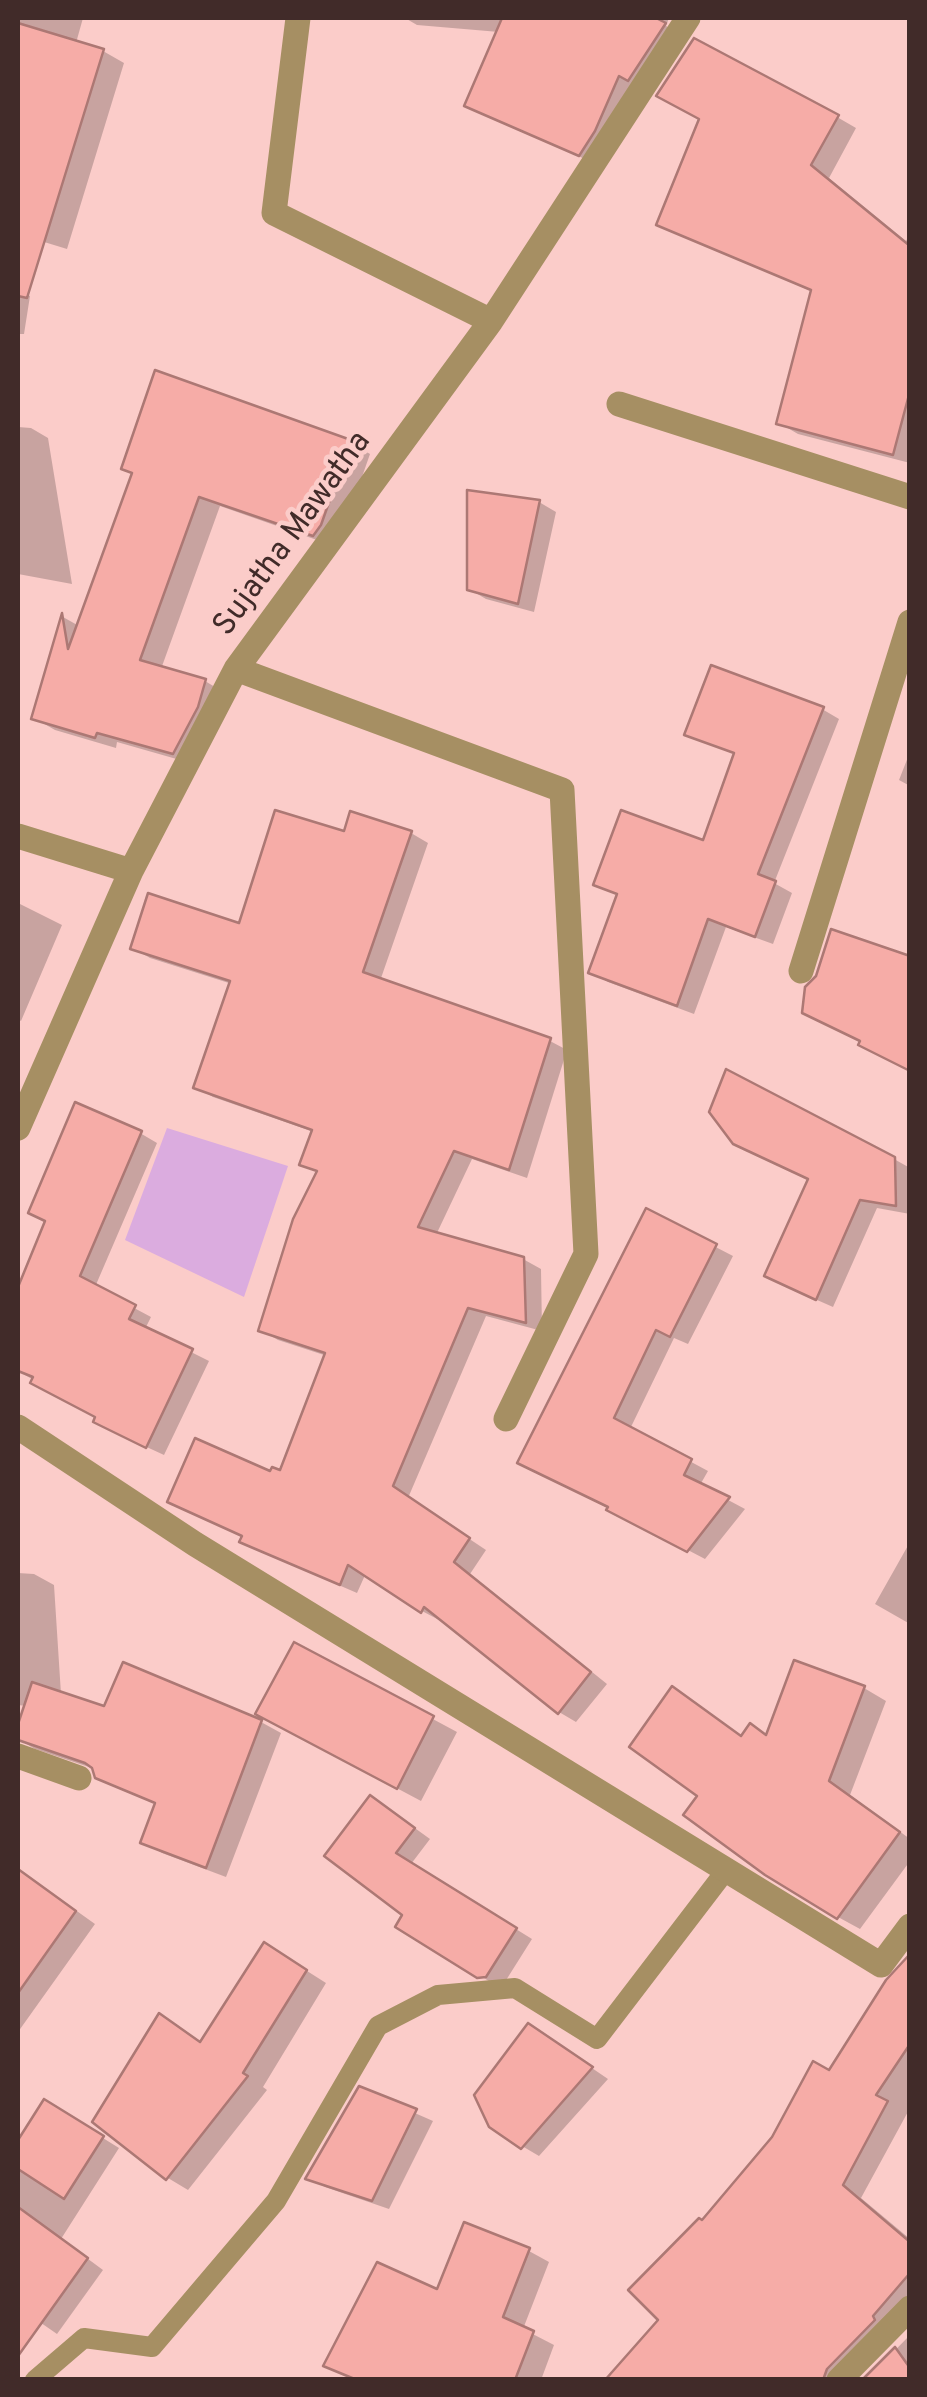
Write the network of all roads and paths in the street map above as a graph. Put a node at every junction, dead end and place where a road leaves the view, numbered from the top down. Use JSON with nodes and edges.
{"nodes":[{"id":1,"x":298,"y":18,"type":"edge"},
{"id":2,"x":688,"y":18,"type":"edge"},
{"id":3,"x":490,"y":321,"type":"junction"},
{"id":4,"x":618,"y":404,"type":"dead end"},
{"id":5,"x":910,"y":497,"type":"edge"},
{"id":6,"x":910,"y":622,"type":"edge"},
{"id":7,"x":236,"y":669,"type":"junction"},
{"id":8,"x":18,"y":836,"type":"edge"},
{"id":9,"x":131,"y":871,"type":"junction"},
{"id":10,"x":801,"y":972,"type":"dead end"},
{"id":11,"x":18,"y":1128,"type":"edge"},
{"id":12,"x":506,"y":1419,"type":"dead end"},
{"id":13,"x":18,"y":1427,"type":"edge"},
{"id":14,"x":18,"y":1756,"type":"edge"},
{"id":15,"x":79,"y":1778,"type":"dead end"},
{"id":16,"x":727,"y":1869,"type":"junction"},
{"id":17,"x":910,"y":1926,"type":"edge"},
{"id":18,"x":910,"y":2308,"type":"edge"},
{"id":19,"x":35,"y":2380,"type":"edge"},
{"id":20,"x":839,"y":2380,"type":"edge"}],
"edges":[{"from":1,"to":3,"type":"street"},
{"from":2,"to":3,"type":"street","name":"Sujatha Mawatha"},
{"from":3,"to":7,"type":"street","name":"Sujatha Mawatha"},
{"from":4,"to":5,"type":"street"},
{"from":6,"to":10,"type":"street"},
{"from":7,"to":9,"type":"street","name":"Sujatha Mawatha"},
{"from":7,"to":12,"type":"street"},
{"from":8,"to":9,"type":"street"},
{"from":9,"to":11,"type":"street","name":"Sujatha Mawatha"},
{"from":13,"to":16,"type":"street"},
{"from":14,"to":15,"type":"street"},
{"from":16,"to":17,"type":"street"},
{"from":16,"to":19,"type":"lane"},
{"from":18,"to":20,"type":"street"}]}
